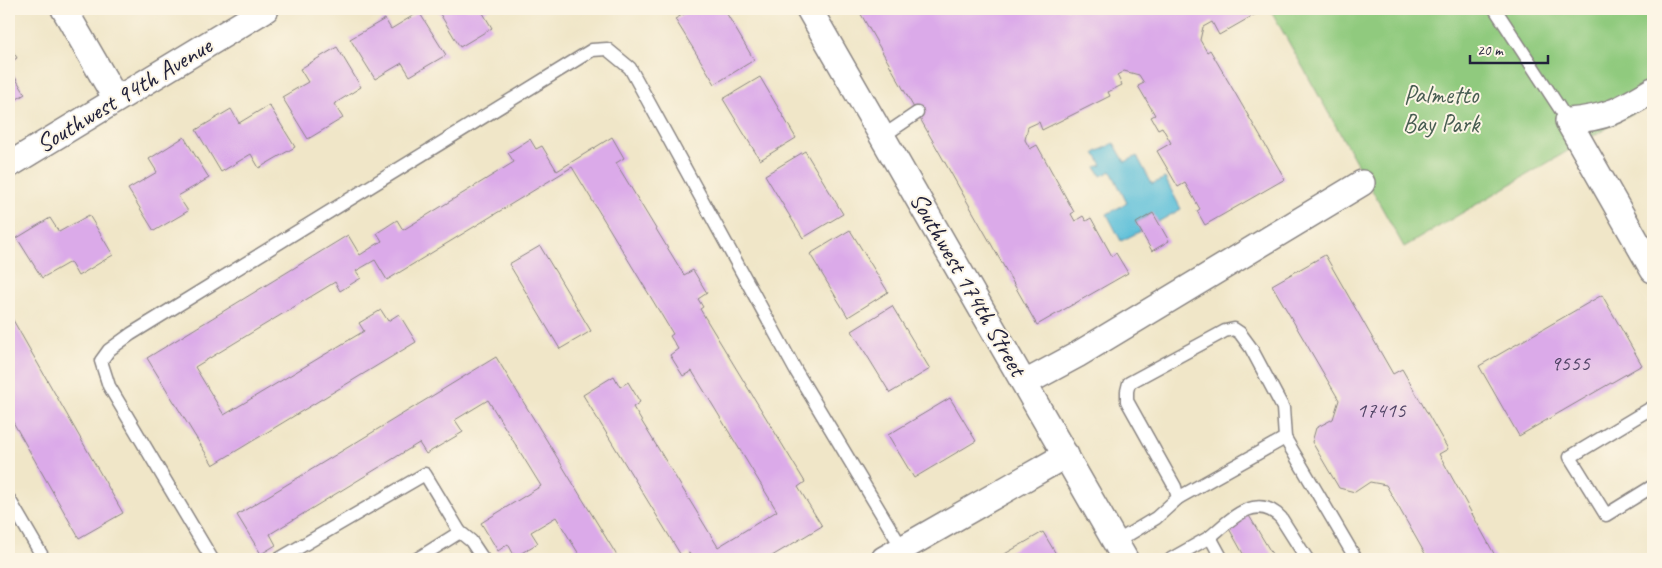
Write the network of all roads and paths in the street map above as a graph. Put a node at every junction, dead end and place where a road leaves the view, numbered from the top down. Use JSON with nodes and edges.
{"nodes":[{"id":1,"x":64,"y":9,"type":"edge"},
{"id":2,"x":266,"y":9,"type":"edge"},
{"id":3,"x":809,"y":9,"type":"edge"},
{"id":4,"x":1495,"y":9,"type":"edge"},
{"id":5,"x":1653,"y":90,"type":"edge"},
{"id":6,"x":116,"y":99,"type":"junction"},
{"id":7,"x":917,"y":113,"type":"dead end"},
{"id":8,"x":1568,"y":121,"type":"junction"},
{"id":9,"x":883,"y":136,"type":"junction"},
{"id":10,"x":9,"y":165,"type":"edge"},
{"id":11,"x":1362,"y":183,"type":"dead end"},
{"id":12,"x":1653,"y":270,"type":"edge"},
{"id":13,"x":1024,"y":383,"type":"junction"},
{"id":14,"x":1652,"y":412,"type":"edge"},
{"id":15,"x":1286,"y":438,"type":"junction"},
{"id":16,"x":1066,"y":455,"type":"junction"},
{"id":17,"x":1653,"y":486,"type":"edge"},
{"id":18,"x":9,"y":498,"type":"edge"},
{"id":19,"x":1178,"y":498,"type":"junction"},
{"id":20,"x":460,"y":532,"type":"junction"},
{"id":21,"x":1210,"y":537,"type":"junction"},
{"id":22,"x":1121,"y":551,"type":"edge"},
{"id":23,"x":893,"y":554,"type":"edge"},
{"id":24,"x":44,"y":559,"type":"edge"},
{"id":25,"x":212,"y":559,"type":"edge"},
{"id":26,"x":280,"y":559,"type":"edge"},
{"id":27,"x":417,"y":559,"type":"edge"},
{"id":28,"x":483,"y":559,"type":"edge"},
{"id":29,"x":1171,"y":559,"type":"edge"},
{"id":30,"x":1222,"y":559,"type":"edge"},
{"id":31,"x":1308,"y":559,"type":"edge"},
{"id":32,"x":1356,"y":559,"type":"edge"}],
"edges":[{"from":1,"to":6,"type":"street"},
{"from":2,"to":6,"type":"street","name":"Southwest 94th Avenue"},
{"from":3,"to":9,"type":"street","name":"Southwest 174th Street"},
{"from":4,"to":8,"type":"lane"},
{"from":5,"to":8,"type":"street"},
{"from":6,"to":10,"type":"street","name":"Southwest 94th Avenue"},
{"from":7,"to":9,"type":"lane"},
{"from":8,"to":12,"type":"street"},
{"from":9,"to":13,"type":"street","name":"Southwest 174th Street"},
{"from":11,"to":13,"type":"street"},
{"from":13,"to":16,"type":"street","name":"Southwest 174th Street"},
{"from":14,"to":17,"type":"lane"},
{"from":15,"to":19,"type":"lane"},
{"from":15,"to":19,"type":"lane"},
{"from":15,"to":32,"type":"lane"},
{"from":16,"to":22,"type":"street","name":"Southwest 174th Street"},
{"from":16,"to":23,"type":"street"},
{"from":18,"to":24,"type":"lane"},
{"from":19,"to":22,"type":"lane"},
{"from":20,"to":26,"type":"lane"},
{"from":20,"to":27,"type":"lane"},
{"from":20,"to":28,"type":"lane"},
{"from":21,"to":29,"type":"lane"},
{"from":21,"to":30,"type":"lane"},
{"from":21,"to":31,"type":"lane"},
{"from":23,"to":25,"type":"lane"}]}
